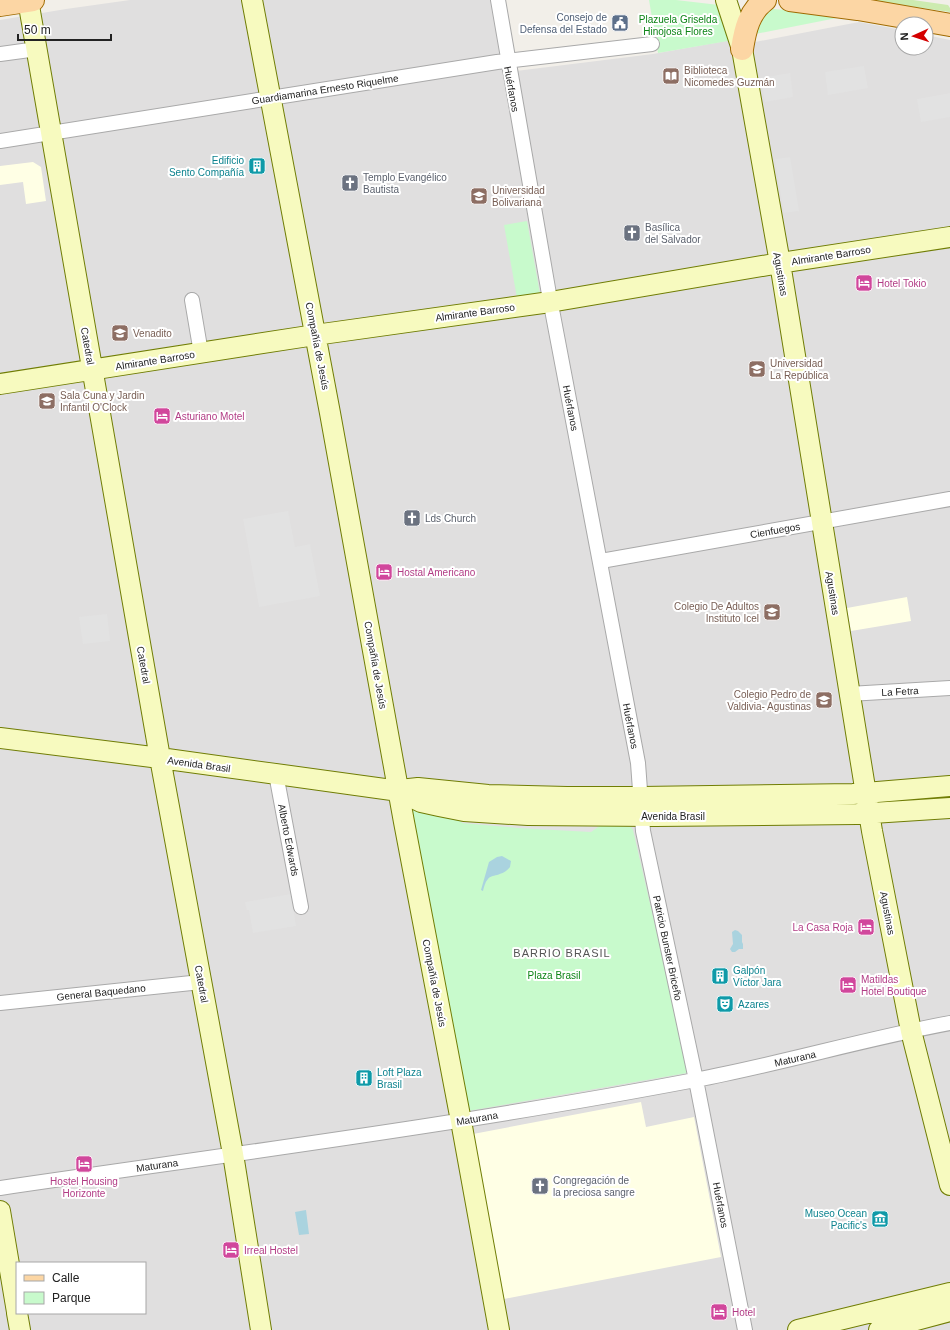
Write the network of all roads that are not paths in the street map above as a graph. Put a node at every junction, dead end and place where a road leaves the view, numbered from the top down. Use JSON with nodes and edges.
{"nodes":[{"id":1,"x":30,"y":0,"type":"edge"},
{"id":2,"x":252,"y":0,"type":"edge"},
{"id":3,"x":498,"y":0,"type":"edge"},
{"id":4,"x":726,"y":0,"type":"edge"},
{"id":5,"x":765,"y":0,"type":"edge"},
{"id":6,"x":790,"y":0,"type":"edge"},
{"id":7,"x":0,"y":5,"type":"edge"},
{"id":8,"x":950,"y":25,"type":"edge"},
{"id":9,"x":652,"y":44,"type":"dead end"},
{"id":10,"x":742,"y":48,"type":"junction"},
{"id":11,"x":37,"y":49,"type":"junction"},
{"id":12,"x":0,"y":54,"type":"edge"},
{"id":13,"x":507,"y":61,"type":"junction"},
{"id":14,"x":270,"y":98,"type":"junction"},
{"id":15,"x":51,"y":132,"type":"junction"},
{"id":16,"x":0,"y":141,"type":"edge"},
{"id":17,"x":950,"y":237,"type":"edge"},
{"id":18,"x":780,"y":263,"type":"junction"},
{"id":19,"x":192,"y":300,"type":"dead end"},
{"id":20,"x":550,"y":302,"type":"junction"},
{"id":21,"x":315,"y":334,"type":"junction"},
{"id":22,"x":201,"y":353,"type":"junction"},
{"id":23,"x":92,"y":370,"type":"junction"},
{"id":24,"x":0,"y":384,"type":"edge"},
{"id":25,"x":950,"y":499,"type":"edge"},
{"id":26,"x":822,"y":522,"type":"junction"},
{"id":27,"x":601,"y":562,"type":"junction"},
{"id":28,"x":950,"y":688,"type":"edge"},
{"id":29,"x":849,"y":694,"type":"junction"},
{"id":30,"x":0,"y":738,"type":"edge"},
{"id":31,"x":160,"y":758,"type":"junction"},
{"id":32,"x":276,"y":774,"type":"junction"},
{"id":33,"x":950,"y":786,"type":"edge"},
{"id":34,"x":398,"y":791,"type":"junction"},
{"id":35,"x":866,"y":793,"type":"junction"},
{"id":36,"x":642,"y":807,"type":"junction"},
{"id":37,"x":950,"y":808,"type":"edge"},
{"id":38,"x":869,"y":813,"type":"junction"},
{"id":39,"x":301,"y":907,"type":"dead end"},
{"id":40,"x":202,"y":982,"type":"junction"},
{"id":41,"x":0,"y":1003,"type":"edge"},
{"id":42,"x":950,"y":1023,"type":"edge"},
{"id":43,"x":911,"y":1031,"type":"junction"},
{"id":44,"x":696,"y":1080,"type":"junction"},
{"id":45,"x":461,"y":1121,"type":"junction"},
{"id":46,"x":233,"y":1154,"type":"junction"},
{"id":47,"x":950,"y":1185,"type":"edge"},
{"id":48,"x":0,"y":1188,"type":"edge"},
{"id":49,"x":0,"y":1211,"type":"edge"},
{"id":50,"x":950,"y":1293,"type":"edge"},
{"id":51,"x":16,"y":1307,"type":"edge"},
{"id":52,"x":950,"y":1311,"type":"edge"},
{"id":53,"x":17,"y":1314,"type":"edge"},
{"id":54,"x":20,"y":1330,"type":"edge"},
{"id":55,"x":261,"y":1330,"type":"edge"},
{"id":56,"x":499,"y":1330,"type":"edge"},
{"id":57,"x":745,"y":1330,"type":"edge"},
{"id":58,"x":798,"y":1330,"type":"edge"},
{"id":59,"x":879,"y":1330,"type":"edge"}],
"edges":[{"from":1,"to":7,"type":"main road"},
{"from":1,"to":11,"type":"main road","name":"Catedral"},
{"from":2,"to":14,"type":"main road","name":"Compañía de Jesús"},
{"from":3,"to":13,"type":"street","name":"Huérfanos"},
{"from":4,"to":10,"type":"main road","name":"Agustinas"},
{"from":5,"to":10,"type":"main road"},
{"from":6,"to":8,"type":"main road"},
{"from":9,"to":13,"type":"street","name":"Guardiamarina Ernesto Riquelme"},
{"from":10,"to":18,"type":"main road","name":"Agustinas"},
{"from":11,"to":12,"type":"street"},
{"from":11,"to":15,"type":"main road","name":"Catedral"},
{"from":13,"to":14,"type":"street","name":"Guardiamarina Ernesto Riquelme"},
{"from":13,"to":20,"type":"street","name":"Huérfanos"},
{"from":14,"to":15,"type":"street","name":"Guardiamarina Ernesto Riquelme"},
{"from":14,"to":21,"type":"main road","name":"Compañía de Jesús"},
{"from":15,"to":16,"type":"street","name":"Guardiamarina Ernesto Riquelme"},
{"from":15,"to":23,"type":"main road","name":"Catedral"},
{"from":17,"to":18,"type":"main road","name":"Almirante Barroso"},
{"from":18,"to":20,"type":"main road","name":"Almirante Barroso"},
{"from":18,"to":26,"type":"main road","name":"Agustinas"},
{"from":19,"to":22,"type":"street"},
{"from":20,"to":21,"type":"main road","name":"Almirante Barroso"},
{"from":20,"to":27,"type":"street","name":"Huérfanos"},
{"from":21,"to":22,"type":"main road","name":"Almirante Barroso"},
{"from":21,"to":34,"type":"main road","name":"Compañía de Jesús"},
{"from":22,"to":23,"type":"main road","name":"Almirante Barroso"},
{"from":23,"to":24,"type":"main road","name":"Almirante Barroso"},
{"from":23,"to":31,"type":"main road","name":"Catedral"},
{"from":25,"to":26,"type":"street","name":"Cienfuegos"},
{"from":26,"to":27,"type":"street","name":"Cienfuegos"},
{"from":26,"to":29,"type":"main road","name":"Agustinas"},
{"from":27,"to":36,"type":"street","name":"Huérfanos"},
{"from":28,"to":29,"type":"street","name":"La Fetra"},
{"from":29,"to":35,"type":"main road","name":"Agustinas"},
{"from":30,"to":31,"type":"main road","name":"Avenida Brasil"},
{"from":31,"to":32,"type":"main road","name":"Avenida Brasil"},
{"from":31,"to":40,"type":"main road","name":"Catedral"},
{"from":32,"to":34,"type":"main road","name":"Avenida Brasil"},
{"from":32,"to":39,"type":"street","name":"Alberto Edwards"},
{"from":33,"to":35,"type":"main road","name":"Avenida Brasil"},
{"from":34,"to":36,"type":"main road","name":"Avenida Brasil"},
{"from":34,"to":45,"type":"main road","name":"Compañía de Jesús"},
{"from":35,"to":36,"type":"main road","name":"Avenida Brasil"},
{"from":35,"to":38,"type":"main road","name":"Agustinas"},
{"from":36,"to":38,"type":"main road","name":"Avenida Brasil"},
{"from":36,"to":44,"type":"street","name":"Patricio Bunster Briceño"},
{"from":37,"to":38,"type":"main road","name":"Avenida Brasil"},
{"from":38,"to":43,"type":"main road","name":"Agustinas"},
{"from":40,"to":41,"type":"street","name":"General Baquedano"},
{"from":40,"to":46,"type":"main road","name":"Catedral"},
{"from":42,"to":43,"type":"street","name":"Maturana"},
{"from":43,"to":44,"type":"street","name":"Maturana"},
{"from":43,"to":47,"type":"main road","name":"Agustinas"},
{"from":44,"to":45,"type":"street","name":"Maturana"},
{"from":44,"to":57,"type":"street","name":"Huérfanos"},
{"from":45,"to":46,"type":"street","name":"Maturana"},
{"from":45,"to":56,"type":"main road","name":"Compañía de Jesús"},
{"from":46,"to":48,"type":"street","name":"Maturana"},
{"from":46,"to":55,"type":"main road","name":"Catedral"},
{"from":49,"to":51,"type":"main road"},
{"from":50,"to":58,"type":"main road"},
{"from":52,"to":59,"type":"main road"},
{"from":53,"to":54,"type":"main road"}]}
